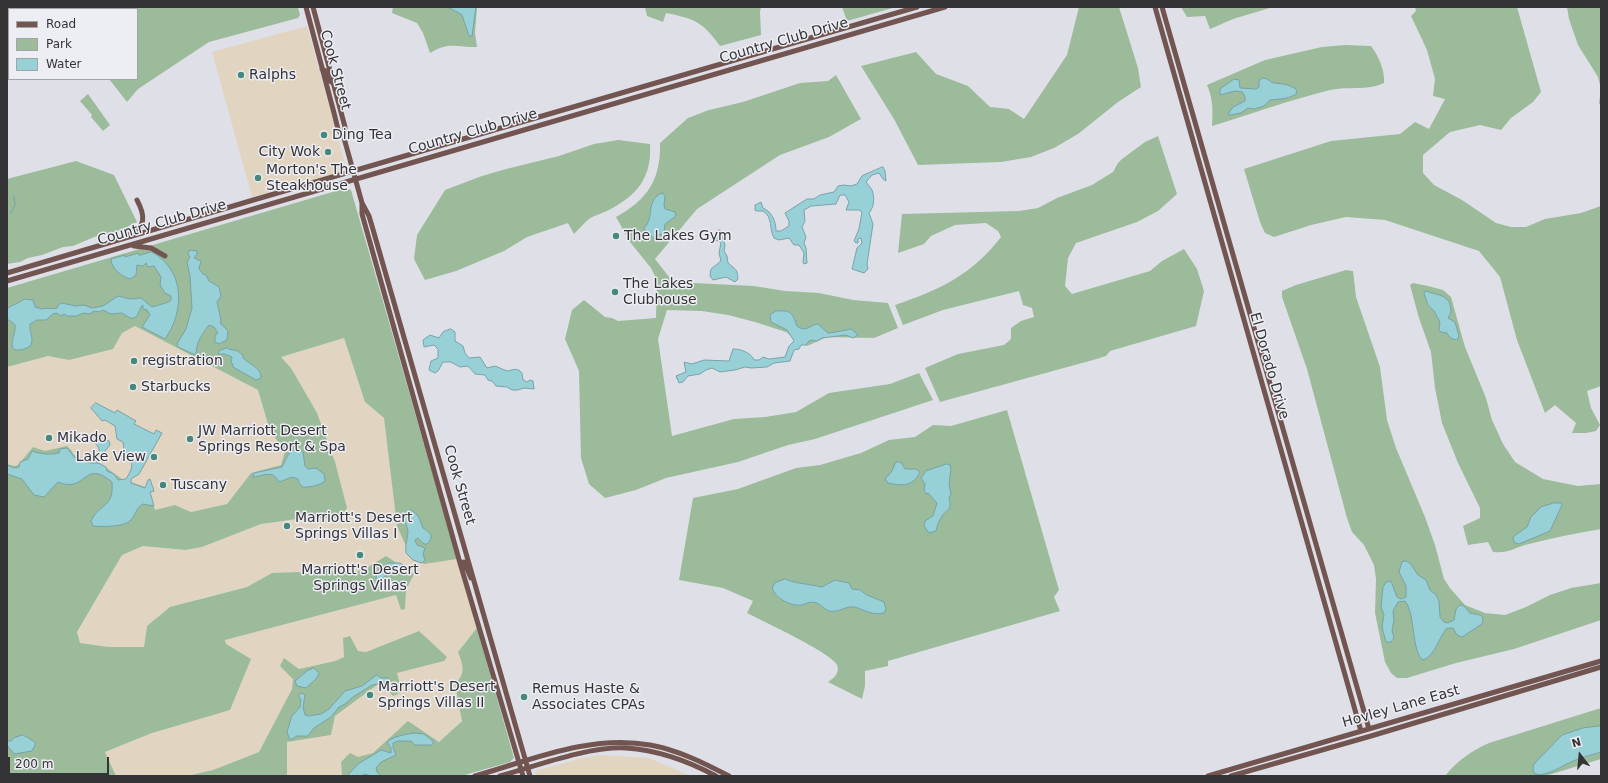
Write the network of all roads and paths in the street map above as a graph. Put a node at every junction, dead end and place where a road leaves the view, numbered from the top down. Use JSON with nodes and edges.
{"nodes":[{"id":1,"x":306,"y":7,"type":"edge"},
{"id":2,"x":313,"y":7,"type":"edge"},
{"id":3,"x":917,"y":7,"type":"edge"},
{"id":4,"x":945,"y":7,"type":"edge"},
{"id":5,"x":1155,"y":7,"type":"edge"},
{"id":6,"x":1162,"y":7,"type":"edge"},
{"id":7,"x":1167,"y":25,"type":"junction"},
{"id":8,"x":1161,"y":27,"type":"junction"},
{"id":9,"x":322,"y":69,"type":"junction"},
{"id":10,"x":334,"y":84,"type":"junction"},
{"id":11,"x":344,"y":138,"type":"junction"},
{"id":12,"x":446,"y":145,"type":"junction"},
{"id":13,"x":413,"y":162,"type":"junction"},
{"id":14,"x":353,"y":172,"type":"junction"},
{"id":15,"x":355,"y":179,"type":"junction"},
{"id":16,"x":137,"y":200,"type":"dead end"},
{"id":17,"x":362,"y":203,"type":"junction"},
{"id":18,"x":108,"y":244,"type":"junction"},
{"id":19,"x":106,"y":252,"type":"junction"},
{"id":20,"x":165,"y":256,"type":"dead end"},
{"id":21,"x":7,"y":273,"type":"edge"},
{"id":22,"x":7,"y":281,"type":"edge"},
{"id":23,"x":1250,"y":313,"type":"junction"},
{"id":24,"x":1243,"y":315,"type":"junction"},
{"id":25,"x":1267,"y":373,"type":"junction"},
{"id":26,"x":1260,"y":375,"type":"junction"},
{"id":27,"x":460,"y":563,"type":"junction"},
{"id":28,"x":476,"y":588,"type":"junction"},
{"id":29,"x":484,"y":643,"type":"junction"},
{"id":30,"x":1601,"y":660,"type":"edge"},
{"id":31,"x":1601,"y":667,"type":"edge"},
{"id":32,"x":505,"y":688,"type":"junction"},
{"id":33,"x":1369,"y":729,"type":"junction"},
{"id":34,"x":1361,"y":731,"type":"junction"},
{"id":35,"x":526,"y":761,"type":"junction"},
{"id":36,"x":520,"y":763,"type":"junction"},
{"id":37,"x":528,"y":768,"type":"junction"},
{"id":38,"x":522,"y":770,"type":"junction"},
{"id":39,"x":1230,"y":773,"type":"edge"},
{"id":40,"x":475,"y":776,"type":"edge"},
{"id":41,"x":500,"y":776,"type":"edge"},
{"id":42,"x":523,"y":776,"type":"edge"},
{"id":43,"x":530,"y":776,"type":"edge"},
{"id":44,"x":716,"y":776,"type":"edge"},
{"id":45,"x":729,"y":776,"type":"edge"},
{"id":46,"x":1208,"y":776,"type":"edge"},
{"id":47,"x":1221,"y":776,"type":"edge"}],
"edges":[{"from":1,"to":9,"type":"main road","name":"Cook Street"},
{"from":2,"to":10,"type":"main road","name":"Cook Street"},
{"from":3,"to":12,"type":"main road","name":"Country Club Drive"},
{"from":4,"to":13,"type":"main road","name":"Country Club Drive"},
{"from":5,"to":8,"type":"main road","name":"El Dorado Drive"},
{"from":6,"to":7,"type":"main road","name":"El Dorado Drive"},
{"from":7,"to":8,"type":"main road"},
{"from":7,"to":23,"type":"main road","name":"El Dorado Drive"},
{"from":8,"to":24,"type":"main road","name":"El Dorado Drive"},
{"from":9,"to":10,"type":"main road"},
{"from":9,"to":11,"type":"main road","name":"Cook Street"},
{"from":10,"to":11,"type":"main road","name":"Cook Street"},
{"from":11,"to":14,"type":"main road","name":"Cook Street"},
{"from":12,"to":13,"type":"main road"},
{"from":12,"to":14,"type":"main road","name":"Country Club Drive"},
{"from":13,"to":15,"type":"main road","name":"Country Club Drive"},
{"from":14,"to":15,"type":"main road","name":"Cook Street"},
{"from":14,"to":18,"type":"main road","name":"Country Club Drive"},
{"from":15,"to":17,"type":"main road","name":"Cook Street"},
{"from":15,"to":19,"type":"main road","name":"Country Club Drive"},
{"from":16,"to":18,"type":"main road"},
{"from":17,"to":27,"type":"main road","name":"Cook Street"},
{"from":17,"to":28,"type":"main road","name":"Cook Street"},
{"from":18,"to":21,"type":"main road","name":"Country Club Drive"},
{"from":19,"to":20,"type":"main road"},
{"from":19,"to":22,"type":"main road","name":"Country Club Drive"},
{"from":23,"to":24,"type":"main road"},
{"from":23,"to":25,"type":"main road","name":"El Dorado Drive"},
{"from":24,"to":26,"type":"main road","name":"El Dorado Drive"},
{"from":25,"to":26,"type":"main road"},
{"from":25,"to":33,"type":"main road","name":"El Dorado Drive"},
{"from":26,"to":34,"type":"main road","name":"El Dorado Drive"},
{"from":27,"to":28,"type":"main road"},
{"from":27,"to":29,"type":"main road","name":"Cook Street"},
{"from":28,"to":32,"type":"main road","name":"Cook Street"},
{"from":29,"to":32,"type":"main road"},
{"from":29,"to":36,"type":"main road","name":"Cook Street"},
{"from":30,"to":33,"type":"main road","name":"Hovley Lane East"},
{"from":31,"to":39,"type":"main road","name":"Hovley Lane East"},
{"from":32,"to":35,"type":"main road","name":"Cook Street"},
{"from":33,"to":34,"type":"main road","name":"Hovley Lane East"},
{"from":34,"to":39,"type":"main road","name":"Hovley Lane East"},
{"from":35,"to":36,"type":"main road"},
{"from":35,"to":37,"type":"main road","name":"Cook Street"},
{"from":35,"to":45,"type":"main road"},
{"from":36,"to":38,"type":"main road","name":"Cook Street"},
{"from":36,"to":40,"type":"main road"},
{"from":37,"to":38,"type":"main road"},
{"from":37,"to":43,"type":"main road","name":"Cook Street"},
{"from":37,"to":44,"type":"main road"},
{"from":38,"to":41,"type":"main road"},
{"from":38,"to":42,"type":"main road","name":"Cook Street"},
{"from":39,"to":46,"type":"main road","name":"Hovley Lane East"},
{"from":39,"to":47,"type":"main road"}]}
